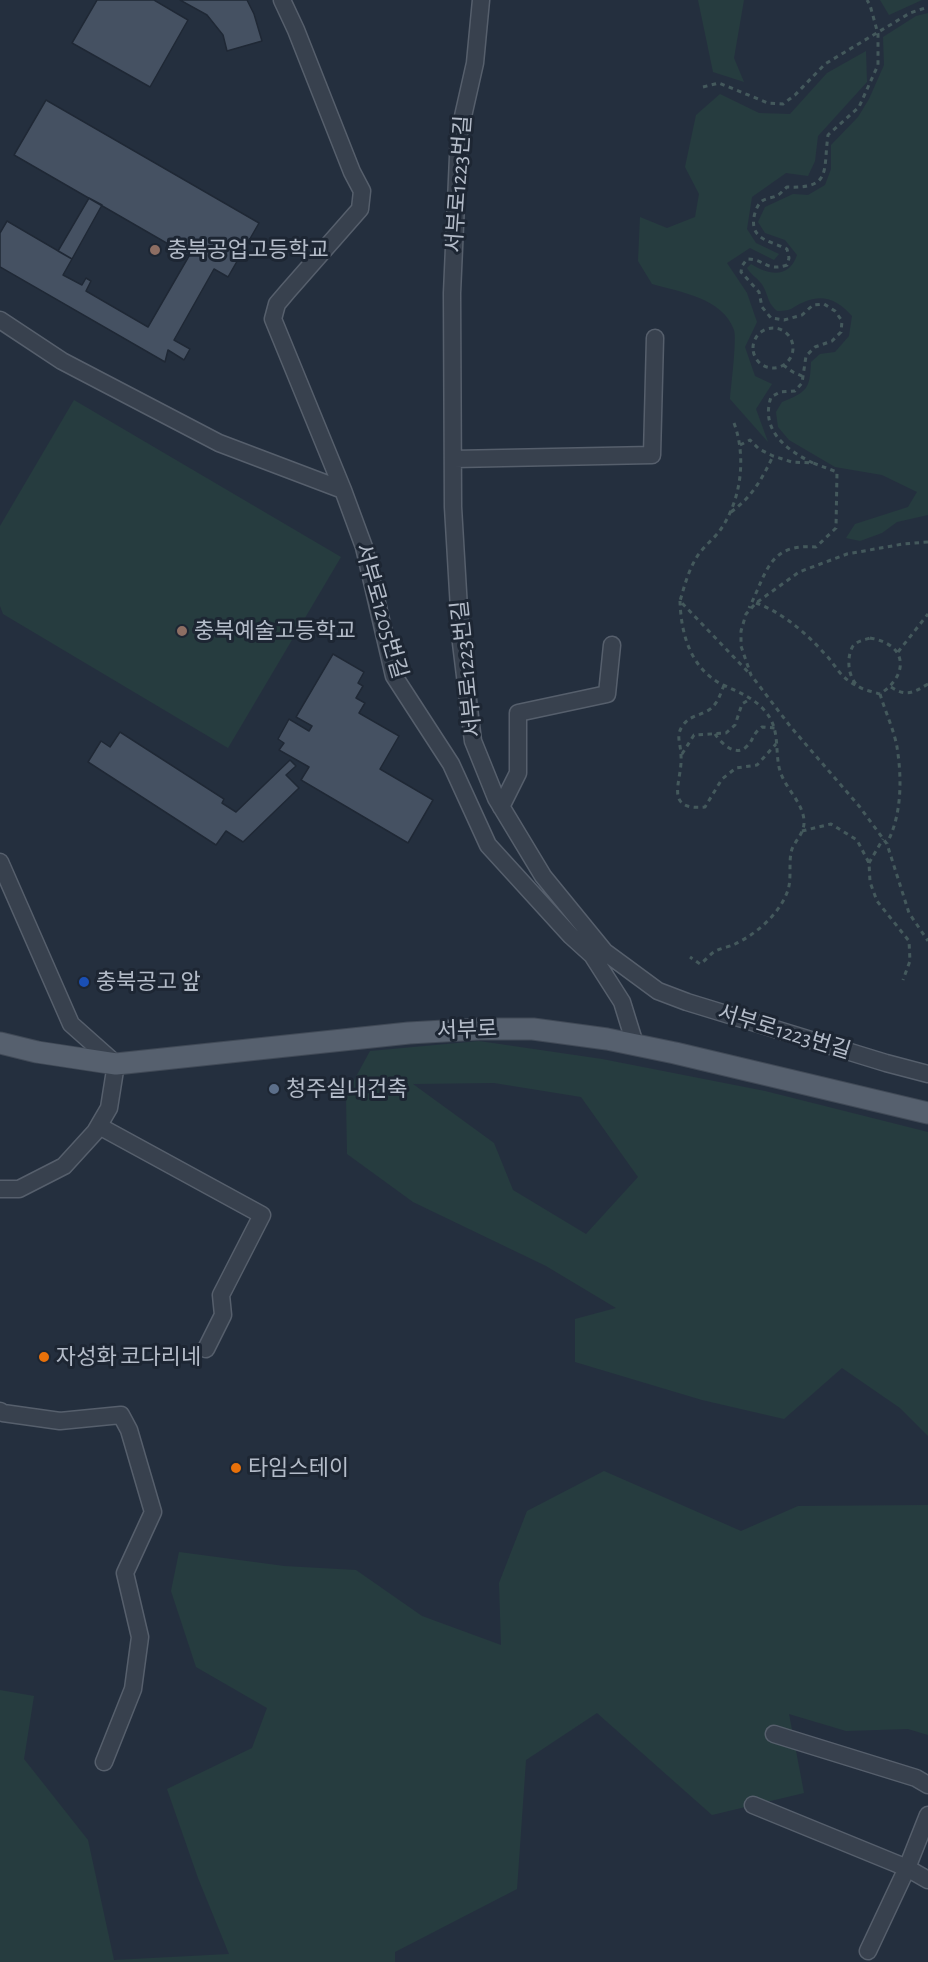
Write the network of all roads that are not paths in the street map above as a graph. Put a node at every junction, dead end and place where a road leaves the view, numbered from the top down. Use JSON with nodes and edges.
{"nodes":[{"id":1,"x":282,"y":0,"type":"edge"},
{"id":2,"x":481,"y":0,"type":"edge"},
{"id":3,"x":0,"y":320,"type":"edge"},
{"id":4,"x":655,"y":338,"type":"dead end"},
{"id":5,"x":454,"y":459,"type":"junction"},
{"id":6,"x":343,"y":490,"type":"junction"},
{"id":7,"x":612,"y":645,"type":"dead end"},
{"id":8,"x":501,"y":807,"type":"junction"},
{"id":9,"x":0,"y":862,"type":"edge"},
{"id":10,"x":546,"y":879,"type":"junction"},
{"id":11,"x":530,"y":890,"type":"junction"},
{"id":12,"x":0,"y":1043,"type":"edge"},
{"id":13,"x":635,"y":1044,"type":"junction"},
{"id":14,"x":116,"y":1064,"type":"junction"},
{"id":15,"x":928,"y":1074,"type":"edge"},
{"id":16,"x":928,"y":1113,"type":"edge"},
{"id":17,"x":99,"y":1126,"type":"junction"},
{"id":18,"x":0,"y":1190,"type":"edge"},
{"id":19,"x":206,"y":1348,"type":"dead end"},
{"id":20,"x":0,"y":1411,"type":"edge"},
{"id":21,"x":774,"y":1734,"type":"dead end"},
{"id":22,"x":104,"y":1762,"type":"dead end"},
{"id":23,"x":928,"y":1785,"type":"edge"},
{"id":24,"x":753,"y":1805,"type":"dead end"},
{"id":25,"x":928,"y":1815,"type":"edge"},
{"id":26,"x":907,"y":1868,"type":"junction"},
{"id":27,"x":928,"y":1880,"type":"edge"},
{"id":28,"x":868,"y":1951,"type":"dead end"}],
"edges":[{"from":1,"to":6,"type":"street"},
{"from":2,"to":5,"type":"street","name":"서부로1223번길"},
{"from":3,"to":6,"type":"street"},
{"from":4,"to":5,"type":"street"},
{"from":5,"to":8,"type":"street","name":"서부로1223번길"},
{"from":6,"to":11,"type":"street","name":"서부로1205번길"},
{"from":7,"to":8,"type":"street"},
{"from":8,"to":10,"type":"street","name":"서부로1223번길"},
{"from":9,"to":14,"type":"street"},
{"from":10,"to":11,"type":"street"},
{"from":10,"to":15,"type":"street","name":"서부로1223번길"},
{"from":11,"to":13,"type":"street","name":"서부로1205번길"},
{"from":12,"to":14,"type":"main road","name":"서부로"},
{"from":13,"to":14,"type":"main road","name":"서부로"},
{"from":13,"to":16,"type":"main road","name":"서부로"},
{"from":14,"to":17,"type":"street"},
{"from":17,"to":18,"type":"street"},
{"from":17,"to":19,"type":"street"},
{"from":20,"to":22,"type":"street"},
{"from":21,"to":23,"type":"street"},
{"from":24,"to":26,"type":"street"},
{"from":25,"to":26,"type":"street"},
{"from":26,"to":27,"type":"street"},
{"from":26,"to":28,"type":"street"}]}
